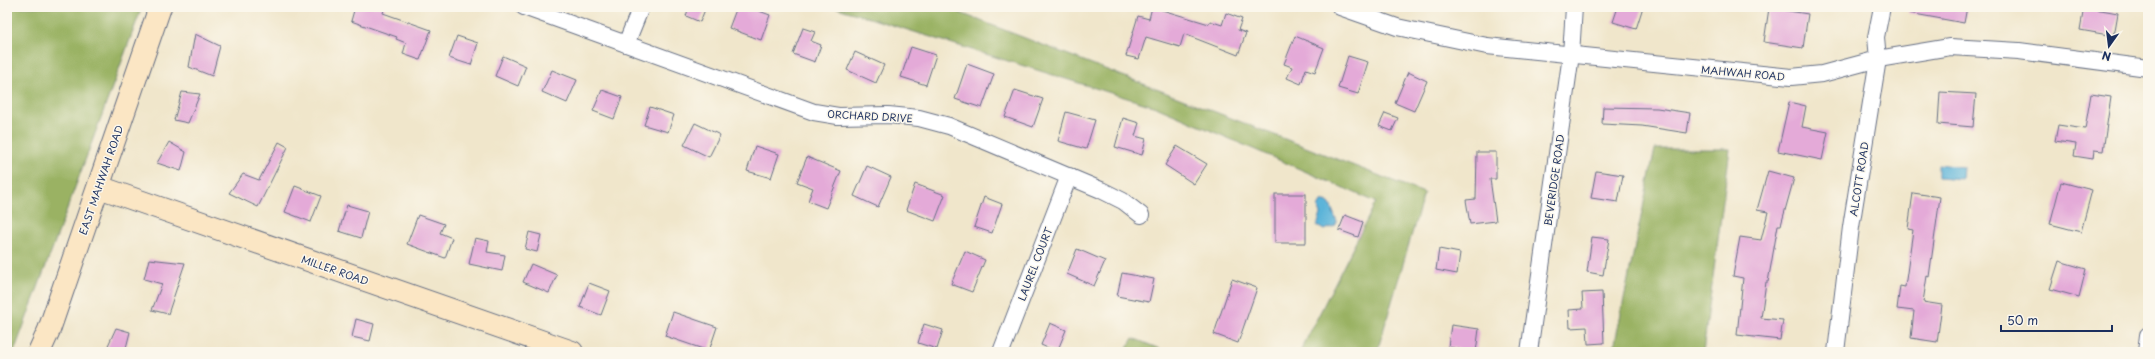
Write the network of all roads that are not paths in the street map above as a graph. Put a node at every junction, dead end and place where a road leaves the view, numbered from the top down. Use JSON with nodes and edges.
{"nodes":[{"id":1,"x":160,"y":7,"type":"edge"},
{"id":2,"x":524,"y":7,"type":"edge"},
{"id":3,"x":641,"y":7,"type":"edge"},
{"id":4,"x":1340,"y":7,"type":"edge"},
{"id":5,"x":1574,"y":7,"type":"edge"},
{"id":6,"x":1882,"y":7,"type":"edge"},
{"id":7,"x":626,"y":44,"type":"junction"},
{"id":8,"x":1571,"y":55,"type":"junction"},
{"id":9,"x":1878,"y":59,"type":"junction"},
{"id":10,"x":2148,"y":68,"type":"edge"},
{"id":11,"x":1069,"y":176,"type":"junction"},
{"id":12,"x":99,"y":187,"type":"junction"},
{"id":13,"x":1141,"y":215,"type":"dead end"},
{"id":14,"x":2148,"y":334,"type":"edge"},
{"id":15,"x":39,"y":352,"type":"edge"},
{"id":16,"x":572,"y":352,"type":"edge"},
{"id":17,"x":1000,"y":352,"type":"edge"},
{"id":18,"x":1529,"y":352,"type":"edge"},
{"id":19,"x":1836,"y":352,"type":"edge"},
{"id":20,"x":2146,"y":352,"type":"edge"}],
"edges":[{"from":1,"to":12,"type":"street","name":"EAST MAHWAH ROAD"},
{"from":2,"to":7,"type":"street","name":"ORCHARD DRIVE"},
{"from":3,"to":7,"type":"street"},
{"from":4,"to":8,"type":"street","name":"MAHWAH ROAD"},
{"from":5,"to":8,"type":"street","name":"BEVERIDGE ROAD"},
{"from":6,"to":9,"type":"street","name":"ALCOTT ROAD"},
{"from":7,"to":11,"type":"street","name":"ORCHARD DRIVE"},
{"from":8,"to":9,"type":"street","name":"MAHWAH ROAD"},
{"from":8,"to":18,"type":"street","name":"BEVERIDGE ROAD"},
{"from":9,"to":10,"type":"street","name":"MAHWAH ROAD"},
{"from":9,"to":19,"type":"street","name":"ALCOTT ROAD"},
{"from":11,"to":13,"type":"street","name":"ORCHARD DRIVE"},
{"from":11,"to":17,"type":"street","name":"LAUREL COURT"},
{"from":12,"to":15,"type":"street","name":"EAST MAHWAH ROAD"},
{"from":12,"to":16,"type":"street","name":"MILLER ROAD"},
{"from":14,"to":20,"type":"street"}]}
